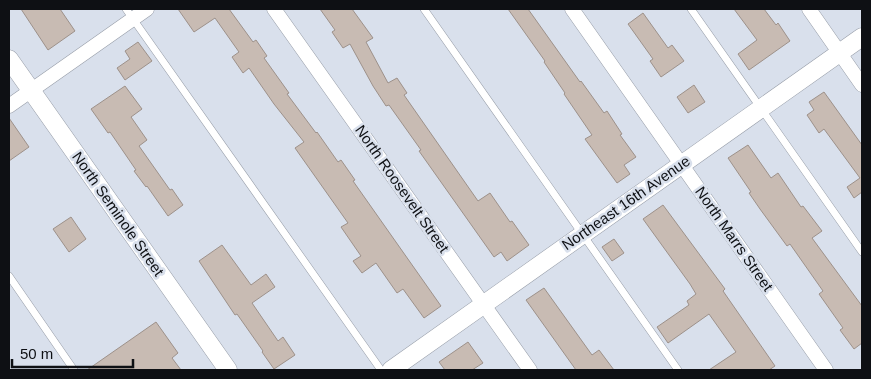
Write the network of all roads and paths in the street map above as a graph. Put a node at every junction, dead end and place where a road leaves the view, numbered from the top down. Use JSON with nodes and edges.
{"nodes":[{"id":1,"x":147,"y":9,"type":"edge"},
{"id":2,"x":274,"y":9,"type":"edge"},
{"id":3,"x":424,"y":9,"type":"edge"},
{"id":4,"x":572,"y":9,"type":"edge"},
{"id":5,"x":691,"y":9,"type":"edge"},
{"id":6,"x":809,"y":9,"type":"edge"},
{"id":7,"x":130,"y":14,"type":"edge"},
{"id":8,"x":862,"y":37,"type":"edge"},
{"id":9,"x":840,"y":53,"type":"junction"},
{"id":10,"x":9,"y":59,"type":"edge"},
{"id":11,"x":862,"y":85,"type":"edge"},
{"id":12,"x":31,"y":90,"type":"junction"},
{"id":13,"x":9,"y":106,"type":"edge"},
{"id":14,"x":761,"y":108,"type":"junction"},
{"id":15,"x":682,"y":164,"type":"junction"},
{"id":16,"x":583,"y":234,"type":"junction"},
{"id":17,"x":862,"y":252,"type":"edge"},
{"id":18,"x":9,"y":276,"type":"edge"},
{"id":19,"x":483,"y":304,"type":"junction"},
{"id":20,"x":74,"y":370,"type":"edge"},
{"id":21,"x":228,"y":370,"type":"edge"},
{"id":22,"x":381,"y":370,"type":"edge"},
{"id":23,"x":391,"y":370,"type":"edge"},
{"id":24,"x":530,"y":370,"type":"edge"},
{"id":25,"x":678,"y":370,"type":"edge"},
{"id":26,"x":826,"y":370,"type":"edge"}],
"edges":[{"from":1,"to":7,"type":"street"},
{"from":2,"to":19,"type":"street","name":"North Roosevelt Street"},
{"from":3,"to":16,"type":"lane"},
{"from":4,"to":15,"type":"street","name":"North Marrs Street"},
{"from":5,"to":14,"type":"lane"},
{"from":6,"to":9,"type":"street"},
{"from":7,"to":12,"type":"street"},
{"from":7,"to":22,"type":"lane"},
{"from":8,"to":9,"type":"street","name":"Northeast 16th Avenue"},
{"from":9,"to":11,"type":"street"},
{"from":9,"to":14,"type":"street","name":"Northeast 16th Avenue"},
{"from":10,"to":12,"type":"street","name":"North Seminole Street"},
{"from":12,"to":13,"type":"street"},
{"from":12,"to":21,"type":"street","name":"North Seminole Street"},
{"from":14,"to":15,"type":"street","name":"Northeast 16th Avenue"},
{"from":14,"to":17,"type":"lane"},
{"from":15,"to":16,"type":"street","name":"Northeast 16th Avenue"},
{"from":15,"to":26,"type":"street","name":"North Marrs Street"},
{"from":16,"to":19,"type":"street","name":"Northeast 16th Avenue"},
{"from":16,"to":25,"type":"lane"},
{"from":18,"to":20,"type":"lane"},
{"from":19,"to":23,"type":"street","name":"Northeast 16th Avenue"},
{"from":19,"to":24,"type":"street","name":"North Roosevelt Street"}]}
